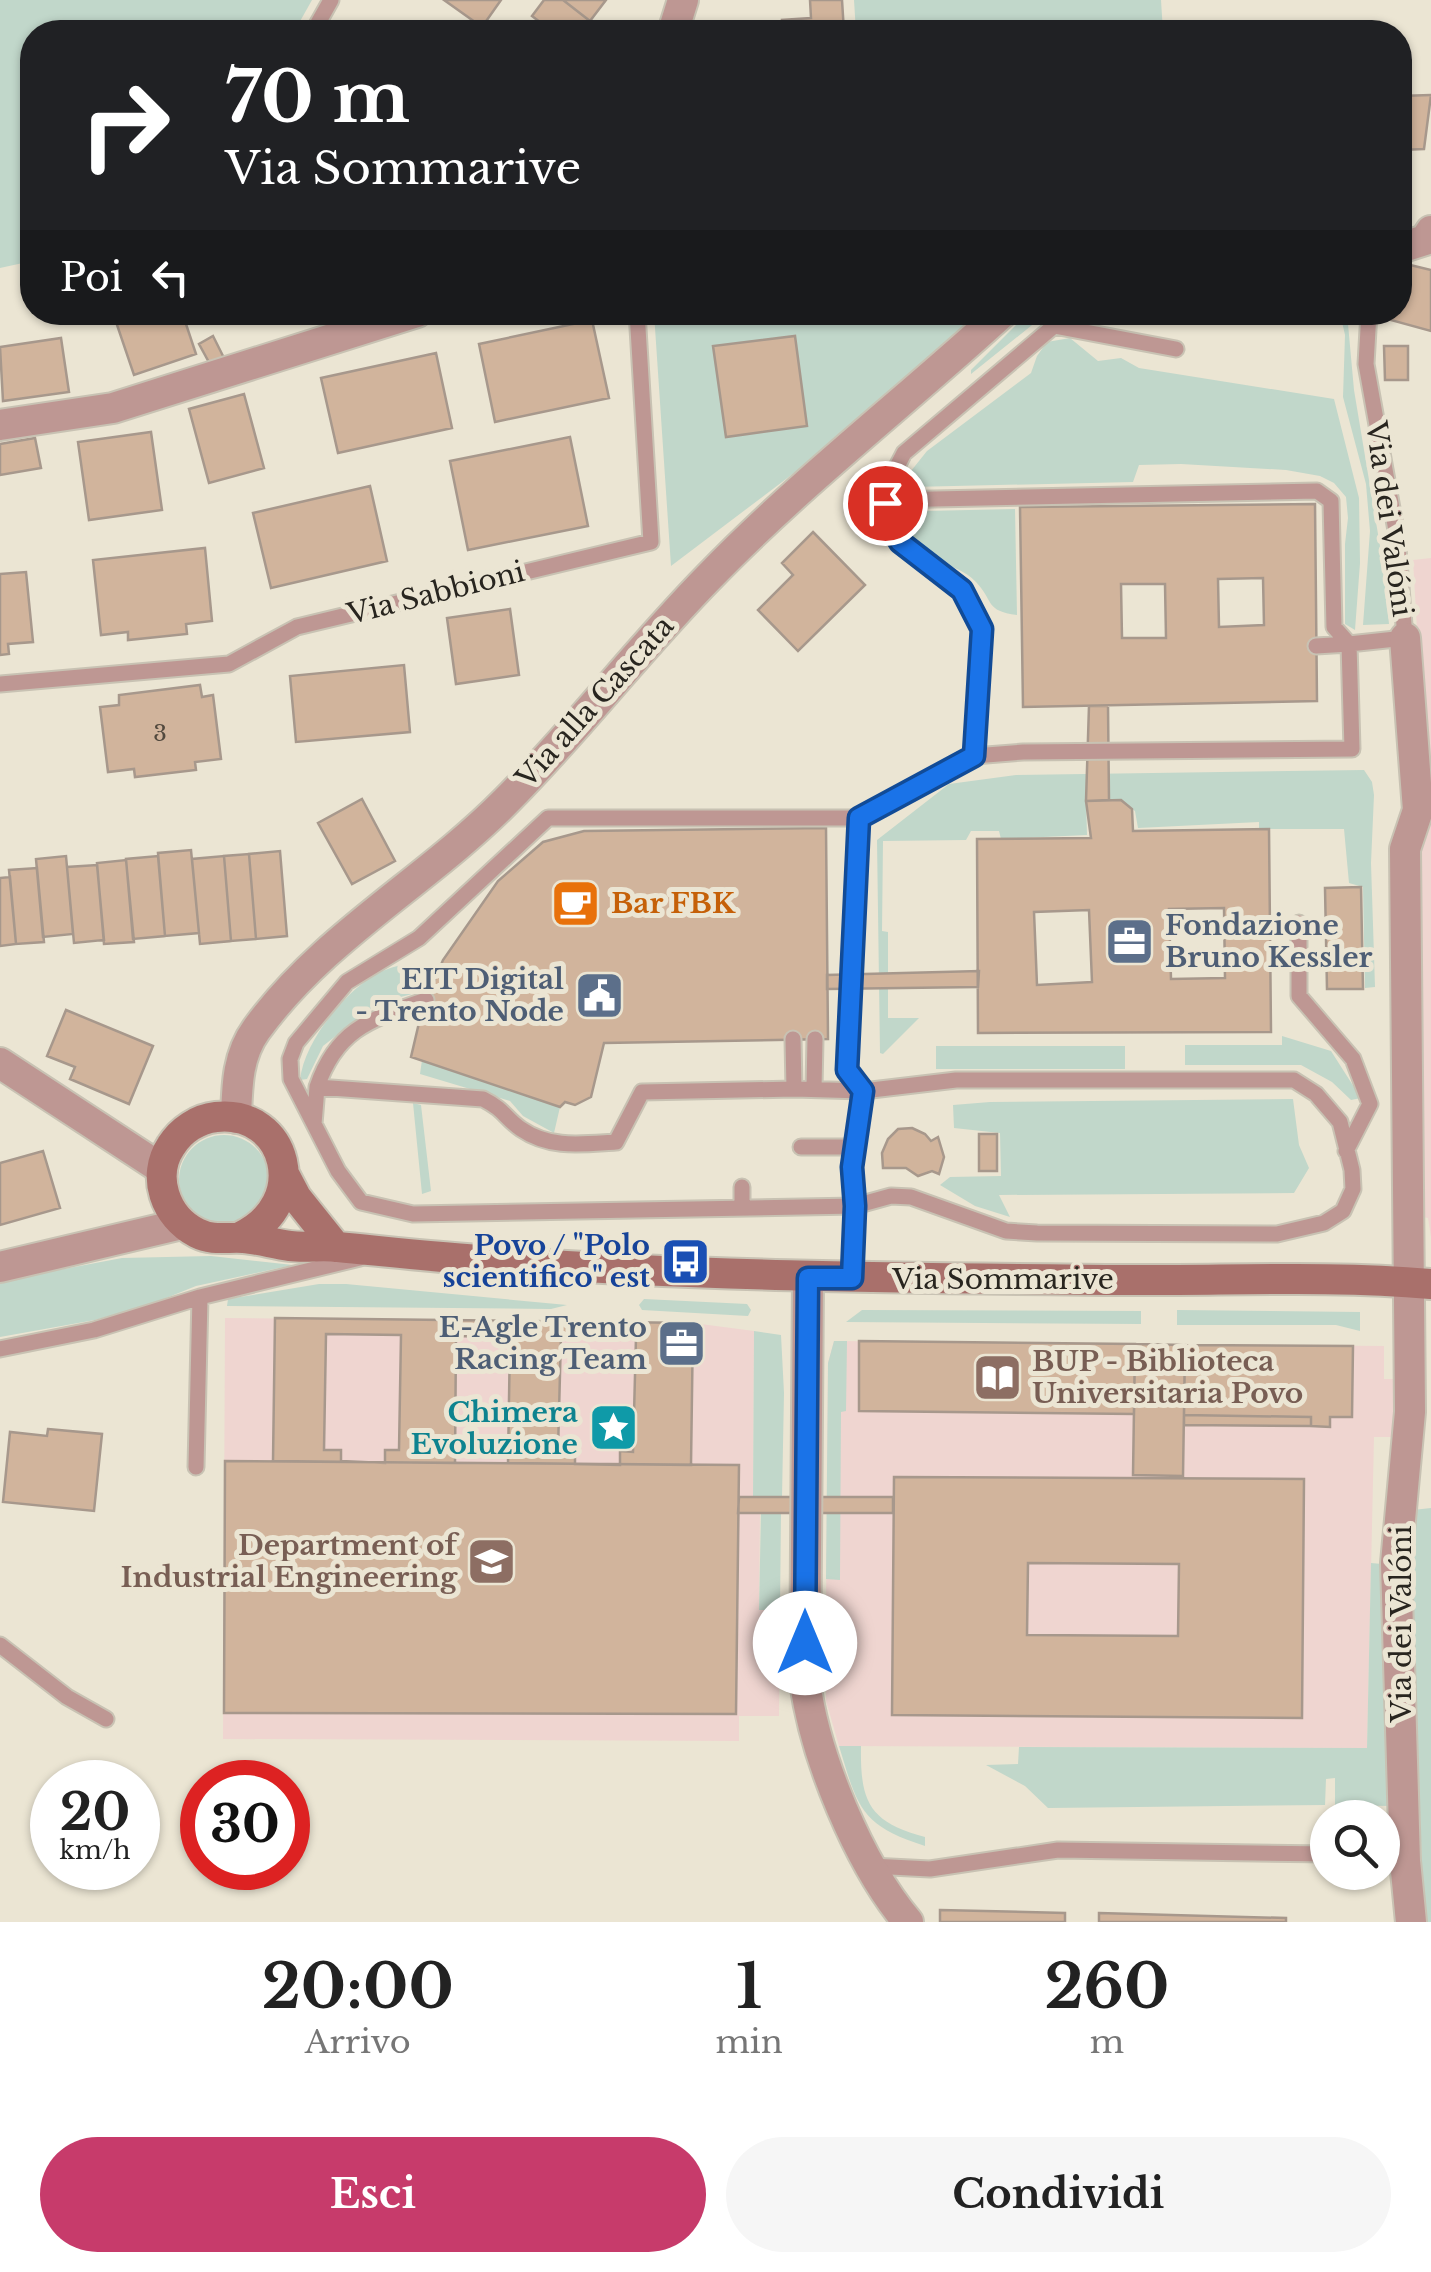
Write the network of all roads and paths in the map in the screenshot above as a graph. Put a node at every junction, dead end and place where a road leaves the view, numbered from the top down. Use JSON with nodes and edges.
{"nodes":[{"id":1,"x":376,"y":325,"type":"edge"},
{"id":2,"x":638,"y":325,"type":"edge"},
{"id":3,"x":989,"y":325,"type":"edge"},
{"id":4,"x":1368,"y":325,"type":"edge"},
{"id":5,"x":1176,"y":349,"type":"dead end"},
{"id":6,"x":0,"y":425,"type":"edge"},
{"id":7,"x":886,"y":500,"type":"junction"},
{"id":8,"x":1405,"y":638,"type":"junction"},
{"id":9,"x":1349,"y":644,"type":"junction"},
{"id":10,"x":1316,"y":646,"type":"dead end"},
{"id":11,"x":0,"y":684,"type":"edge"},
{"id":12,"x":974,"y":756,"type":"junction"},
{"id":13,"x":859,"y":818,"type":"junction"},
{"id":14,"x":1421,"y":824,"type":"edge"},
{"id":15,"x":1299,"y":923,"type":"dead end"},
{"id":16,"x":426,"y":1000,"type":"dead end"},
{"id":17,"x":815,"y":1039,"type":"dead end"},
{"id":18,"x":793,"y":1040,"type":"dead end"},
{"id":19,"x":0,"y":1064,"type":"edge"},
{"id":20,"x":317,"y":1087,"type":"junction"},
{"id":21,"x":814,"y":1088,"type":"junction"},
{"id":22,"x":794,"y":1089,"type":"junction"},
{"id":23,"x":863,"y":1091,"type":"junction"},
{"id":24,"x":236,"y":1118,"type":"junction"},
{"id":25,"x":314,"y":1124,"type":"junction"},
{"id":26,"x":802,"y":1147,"type":"dead end"},
{"id":27,"x":855,"y":1147,"type":"junction"},
{"id":28,"x":1346,"y":1151,"type":"junction"},
{"id":29,"x":162,"y":1169,"type":"junction"},
{"id":30,"x":285,"y":1176,"type":"junction"},
{"id":31,"x":742,"y":1187,"type":"dead end"},
{"id":32,"x":855,"y":1206,"type":"junction"},
{"id":33,"x":742,"y":1208,"type":"junction"},
{"id":34,"x":182,"y":1224,"type":"junction"},
{"id":35,"x":240,"y":1237,"type":"junction"},
{"id":36,"x":336,"y":1247,"type":"junction"},
{"id":37,"x":381,"y":1253,"type":"junction"},
{"id":38,"x":0,"y":1267,"type":"edge"},
{"id":39,"x":808,"y":1278,"type":"junction"},
{"id":40,"x":852,"y":1278,"type":"junction"},
{"id":41,"x":1420,"y":1283,"type":"edge"},
{"id":42,"x":200,"y":1297,"type":"junction"},
{"id":43,"x":0,"y":1348,"type":"edge"},
{"id":44,"x":196,"y":1467,"type":"dead end"},
{"id":45,"x":0,"y":1645,"type":"edge"},
{"id":46,"x":106,"y":1719,"type":"dead end"},
{"id":47,"x":1310,"y":1854,"type":"edge"},
{"id":48,"x":871,"y":1866,"type":"junction"},
{"id":49,"x":908,"y":1922,"type":"edge"},
{"id":50,"x":1411,"y":1922,"type":"edge"}],
"edges":[{"from":1,"to":6,"type":"street"},
{"from":2,"to":11,"type":"lane","name":"Via Sabbioni"},
{"from":3,"to":24,"type":"street","name":"Via alla Cascata"},
{"from":4,"to":8,"type":"lane","name":"Via dei Valóni"},
{"from":5,"to":7,"type":"lane"},
{"from":7,"to":9,"type":"lane"},
{"from":7,"to":12,"type":"lane"},
{"from":8,"to":9,"type":"lane"},
{"from":8,"to":14,"type":"street","name":"Via dei Valóni"},
{"from":9,"to":10,"type":"lane"},
{"from":9,"to":12,"type":"lane"},
{"from":12,"to":13,"type":"lane"},
{"from":13,"to":23,"type":"lane"},
{"from":13,"to":25,"type":"lane"},
{"from":14,"to":41,"type":"street","name":"Via dei Valóni"},
{"from":15,"to":28,"type":"lane"},
{"from":16,"to":20,"type":"lane"},
{"from":17,"to":21,"type":"lane"},
{"from":18,"to":22,"type":"lane"},
{"from":19,"to":29,"type":"street"},
{"from":20,"to":22,"type":"lane"},
{"from":20,"to":25,"type":"lane"},
{"from":21,"to":22,"type":"lane"},
{"from":21,"to":23,"type":"lane"},
{"from":23,"to":27,"type":"lane"},
{"from":23,"to":28,"type":"lane"},
{"from":24,"to":29,"type":"street"},
{"from":24,"to":30,"type":"street"},
{"from":25,"to":33,"type":"lane"},
{"from":26,"to":27,"type":"lane"},
{"from":27,"to":32,"type":"lane"},
{"from":28,"to":32,"type":"lane"},
{"from":29,"to":34,"type":"street"},
{"from":30,"to":35,"type":"street"},
{"from":30,"to":36,"type":"street"},
{"from":31,"to":33,"type":"lane"},
{"from":32,"to":33,"type":"lane"},
{"from":32,"to":40,"type":"lane"},
{"from":34,"to":35,"type":"street"},
{"from":34,"to":38,"type":"street"},
{"from":35,"to":36,"type":"street","name":"Via Sommarive"},
{"from":36,"to":37,"type":"street","name":"Via Sommarive"},
{"from":37,"to":39,"type":"street","name":"Via Sommarive"},
{"from":37,"to":42,"type":"lane"},
{"from":39,"to":40,"type":"street","name":"Via Sommarive"},
{"from":39,"to":48,"type":"street"},
{"from":40,"to":41,"type":"street","name":"Via Sommarive"},
{"from":41,"to":50,"type":"street","name":"Via dei Valóni"},
{"from":42,"to":43,"type":"lane"},
{"from":42,"to":44,"type":"lane"},
{"from":45,"to":46,"type":"lane"},
{"from":47,"to":48,"type":"lane"},
{"from":48,"to":49,"type":"street"}]}
